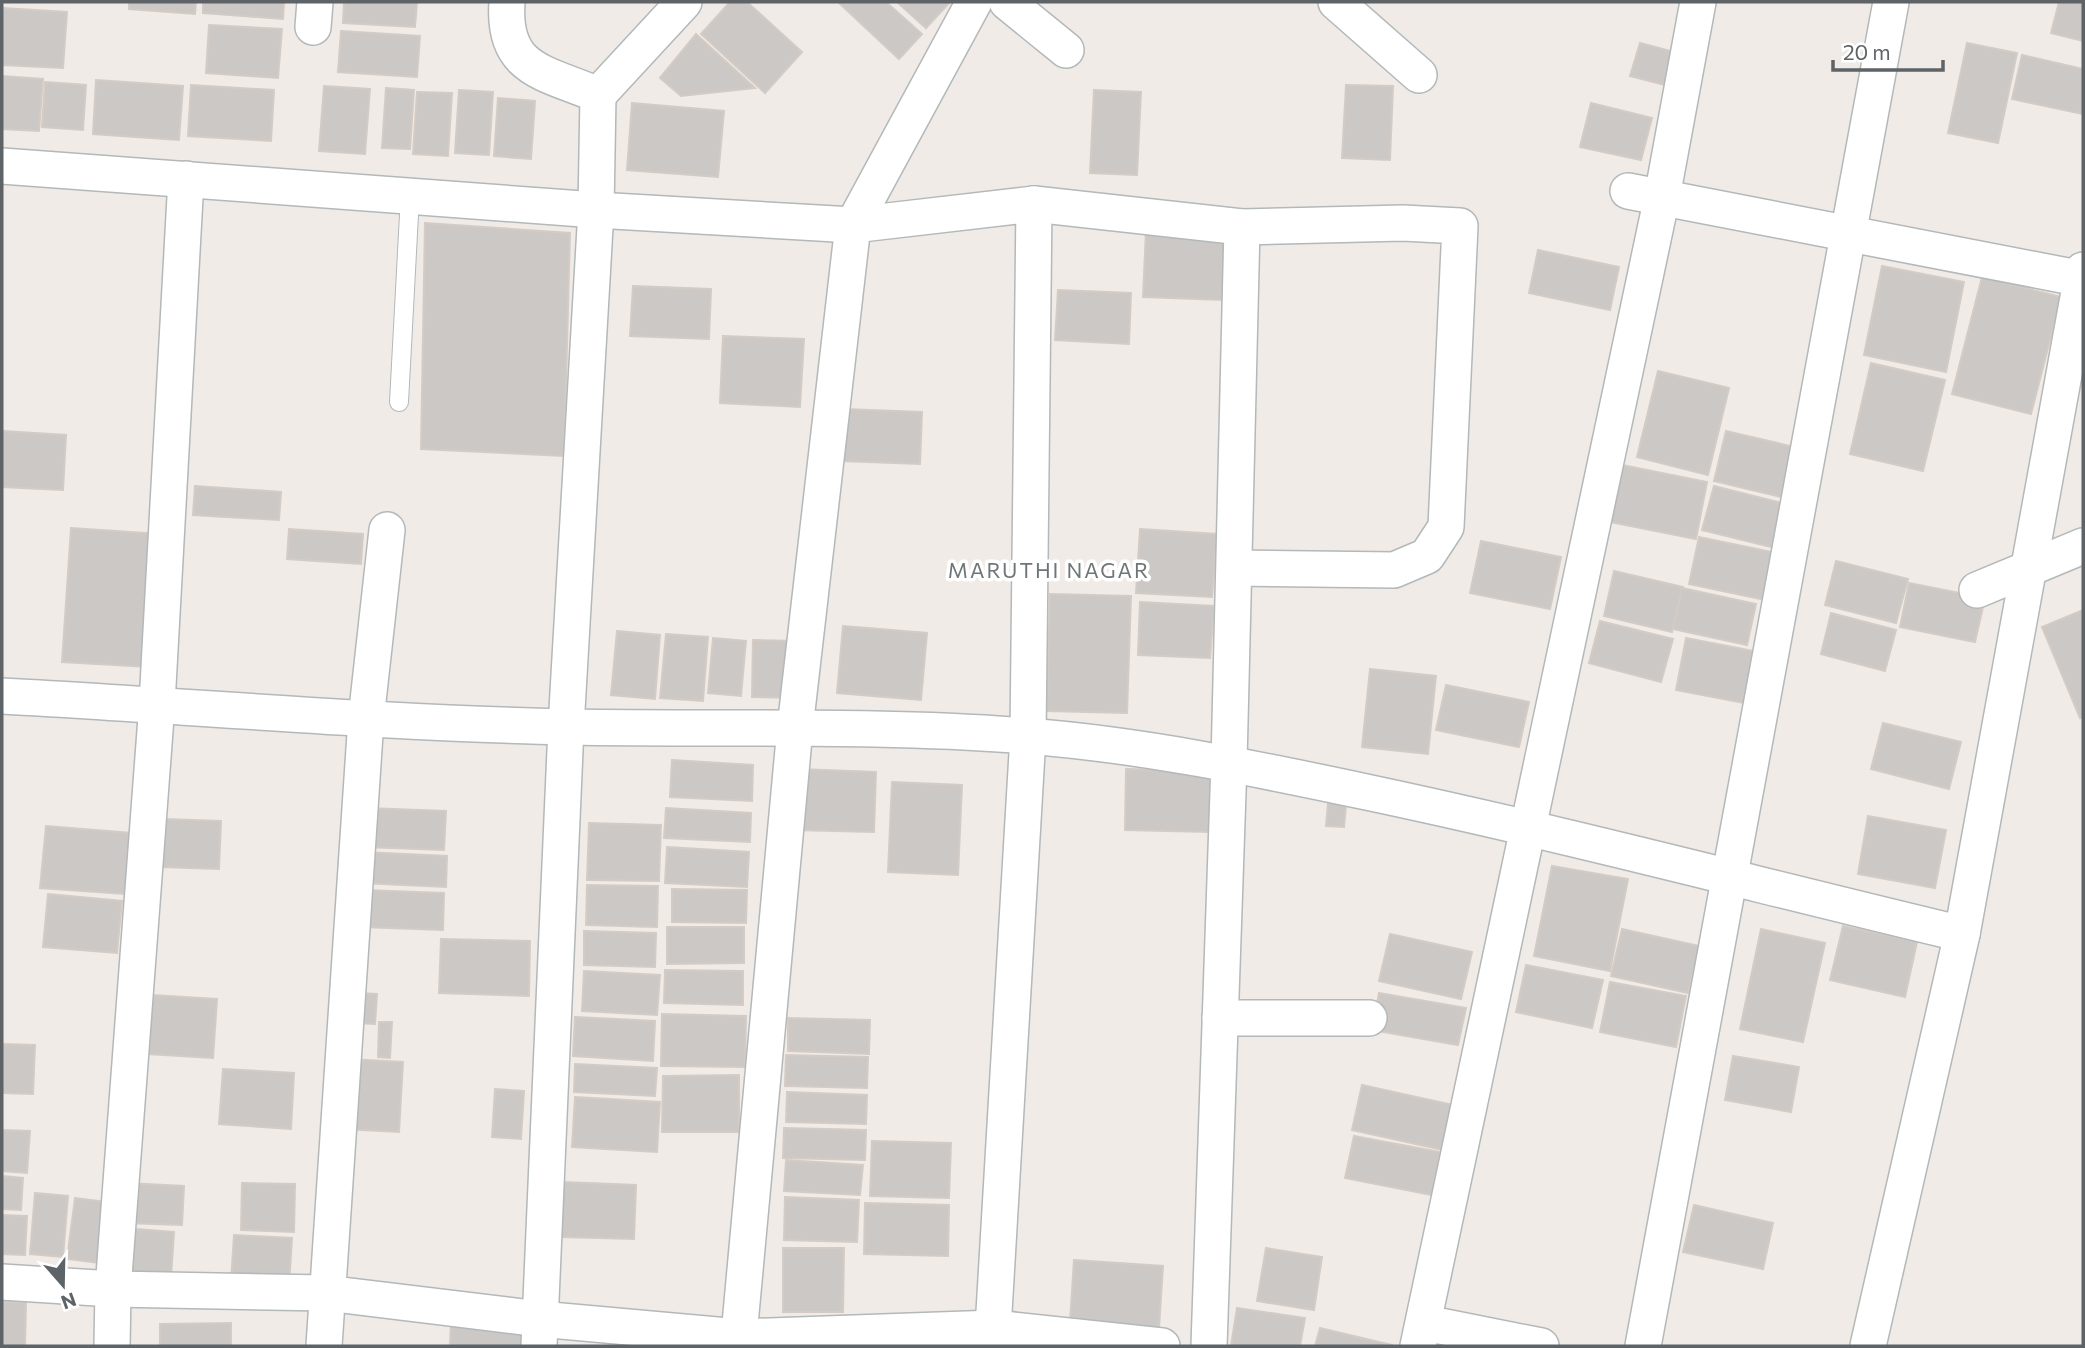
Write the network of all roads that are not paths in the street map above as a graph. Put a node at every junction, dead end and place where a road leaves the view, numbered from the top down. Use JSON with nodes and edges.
{"nodes":[{"id":1,"x":507,"y":2,"type":"edge"},
{"id":2,"x":684,"y":2,"type":"edge"},
{"id":3,"x":974,"y":2,"type":"edge"},
{"id":4,"x":1007,"y":2,"type":"edge"},
{"id":5,"x":1336,"y":2,"type":"edge"},
{"id":6,"x":1698,"y":2,"type":"edge"},
{"id":7,"x":1891,"y":2,"type":"edge"},
{"id":8,"x":1066,"y":50,"type":"dead end"},
{"id":9,"x":1419,"y":75,"type":"dead end"},
{"id":10,"x":598,"y":95,"type":"junction"},
{"id":11,"x":2,"y":166,"type":"edge"},
{"id":12,"x":186,"y":179,"type":"junction"},
{"id":13,"x":1645,"y":194,"type":"junction"},
{"id":14,"x":410,"y":196,"type":"junction"},
{"id":15,"x":1034,"y":204,"type":"junction"},
{"id":16,"x":596,"y":210,"type":"junction"},
{"id":17,"x":853,"y":225,"type":"junction"},
{"id":18,"x":1242,"y":227,"type":"junction"},
{"id":19,"x":1850,"y":234,"type":"junction"},
{"id":20,"x":2083,"y":276,"type":"edge"},
{"id":21,"x":399,"y":402,"type":"dead end"},
{"id":22,"x":387,"y":530,"type":"dead end"},
{"id":23,"x":2083,"y":546,"type":"edge"},
{"id":24,"x":1235,"y":568,"type":"junction"},
{"id":25,"x":2031,"y":568,"type":"junction"},
{"id":26,"x":1977,"y":590,"type":"dead end"},
{"id":27,"x":2,"y":696,"type":"edge"},
{"id":28,"x":157,"y":704,"type":"junction"},
{"id":29,"x":366,"y":719,"type":"junction"},
{"id":30,"x":566,"y":727,"type":"junction"},
{"id":31,"x":795,"y":728,"type":"junction"},
{"id":32,"x":1028,"y":736,"type":"junction"},
{"id":33,"x":1229,"y":763,"type":"junction"},
{"id":34,"x":1530,"y":827,"type":"junction"},
{"id":35,"x":1727,"y":878,"type":"junction"},
{"id":36,"x":1962,"y":934,"type":"junction"},
{"id":37,"x":1220,"y":1018,"type":"junction"},
{"id":38,"x":1369,"y":1018,"type":"dead end"},
{"id":39,"x":2,"y":1282,"type":"edge"},
{"id":40,"x":113,"y":1289,"type":"junction"},
{"id":41,"x":326,"y":1293,"type":"junction"},
{"id":42,"x":539,"y":1333,"type":"edge"},
{"id":43,"x":1421,"y":1335,"type":"edge"},
{"id":44,"x":994,"y":1337,"type":"edge"},
{"id":45,"x":739,"y":1341,"type":"edge"},
{"id":46,"x":112,"y":1346,"type":"edge"},
{"id":47,"x":324,"y":1346,"type":"edge"},
{"id":48,"x":1162,"y":1346,"type":"edge"},
{"id":49,"x":1209,"y":1346,"type":"edge"},
{"id":50,"x":1541,"y":1346,"type":"edge"},
{"id":51,"x":1643,"y":1346,"type":"edge"},
{"id":52,"x":1868,"y":1346,"type":"edge"}],
"edges":[{"from":1,"to":10,"type":"street"},
{"from":2,"to":10,"type":"street"},
{"from":3,"to":17,"type":"street"},
{"from":4,"to":8,"type":"street"},
{"from":5,"to":9,"type":"street"},
{"from":6,"to":13,"type":"street"},
{"from":7,"to":19,"type":"street"},
{"from":10,"to":16,"type":"street"},
{"from":11,"to":12,"type":"street"},
{"from":12,"to":14,"type":"street"},
{"from":12,"to":28,"type":"street"},
{"from":13,"to":19,"type":"street"},
{"from":13,"to":34,"type":"street"},
{"from":14,"to":16,"type":"street"},
{"from":14,"to":21,"type":"lane"},
{"from":15,"to":17,"type":"street"},
{"from":15,"to":18,"type":"street"},
{"from":15,"to":32,"type":"street"},
{"from":16,"to":17,"type":"street"},
{"from":16,"to":30,"type":"street"},
{"from":17,"to":31,"type":"street"},
{"from":18,"to":24,"type":"street"},
{"from":18,"to":24,"type":"street"},
{"from":19,"to":20,"type":"street"},
{"from":19,"to":35,"type":"street"},
{"from":20,"to":25,"type":"street"},
{"from":22,"to":29,"type":"street"},
{"from":23,"to":25,"type":"street"},
{"from":24,"to":33,"type":"street"},
{"from":25,"to":26,"type":"street"},
{"from":25,"to":36,"type":"street"},
{"from":27,"to":28,"type":"street"},
{"from":28,"to":29,"type":"street"},
{"from":28,"to":40,"type":"street"},
{"from":29,"to":30,"type":"street"},
{"from":29,"to":41,"type":"street"},
{"from":30,"to":31,"type":"street"},
{"from":30,"to":42,"type":"street"},
{"from":31,"to":32,"type":"street"},
{"from":31,"to":45,"type":"street"},
{"from":32,"to":33,"type":"street"},
{"from":32,"to":44,"type":"street"},
{"from":33,"to":34,"type":"street"},
{"from":33,"to":37,"type":"street"},
{"from":34,"to":35,"type":"street"},
{"from":34,"to":43,"type":"street"},
{"from":35,"to":36,"type":"street"},
{"from":35,"to":51,"type":"street"},
{"from":36,"to":52,"type":"street"},
{"from":37,"to":38,"type":"street"},
{"from":37,"to":49,"type":"street"},
{"from":39,"to":40,"type":"street"},
{"from":40,"to":41,"type":"street"},
{"from":40,"to":46,"type":"street"},
{"from":41,"to":42,"type":"street"},
{"from":41,"to":47,"type":"street"},
{"from":42,"to":45,"type":"street"},
{"from":43,"to":50,"type":"street"},
{"from":44,"to":45,"type":"street"},
{"from":44,"to":48,"type":"street"}]}
